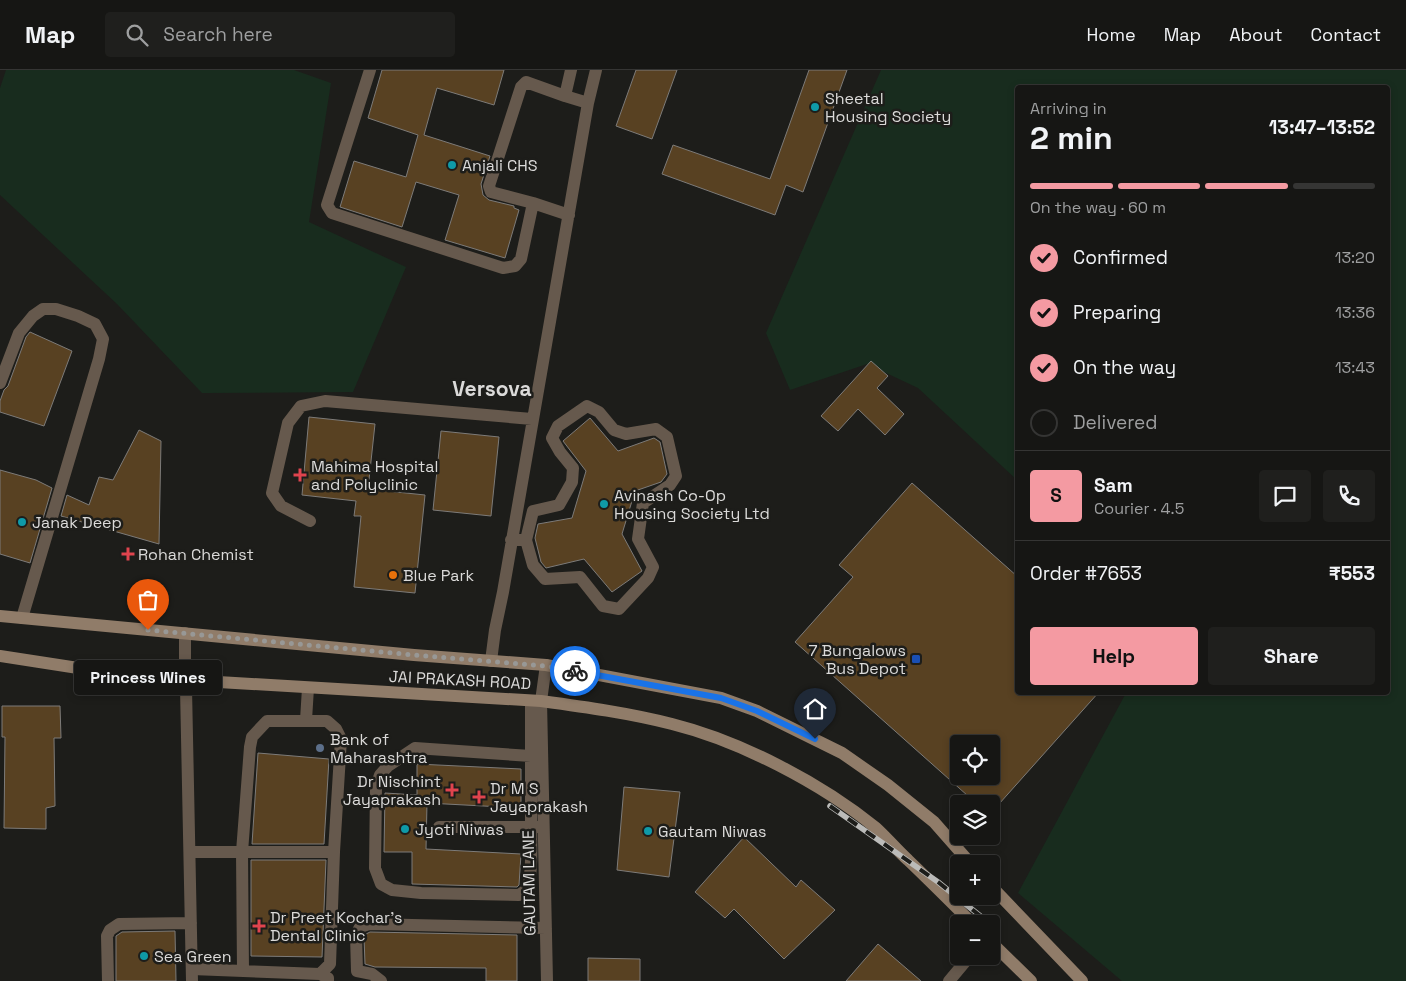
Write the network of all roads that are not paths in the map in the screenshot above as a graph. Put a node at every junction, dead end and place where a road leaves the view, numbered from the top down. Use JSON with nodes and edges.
{"nodes":[{"id":1,"x":370,"y":70,"type":"edge"},
{"id":2,"x":571,"y":70,"type":"edge"},
{"id":3,"x":596,"y":70,"type":"edge"},
{"id":4,"x":565,"y":96,"type":"junction"},
{"id":5,"x":588,"y":104,"type":"junction"},
{"id":6,"x":533,"y":203,"type":"junction"},
{"id":7,"x":569,"y":216,"type":"junction"},
{"id":8,"x":0,"y":383,"type":"edge"},
{"id":9,"x":532,"y":419,"type":"junction"},
{"id":10,"x":310,"y":521,"type":"dead end"},
{"id":11,"x":511,"y":540,"type":"junction"},
{"id":12,"x":526,"y":540,"type":"junction"},
{"id":13,"x":0,"y":616,"type":"edge"},
{"id":14,"x":22,"y":618,"type":"junction"},
{"id":15,"x":185,"y":633,"type":"junction"},
{"id":16,"x":0,"y":656,"type":"edge"},
{"id":17,"x":491,"y":661,"type":"junction"},
{"id":18,"x":546,"y":666,"type":"junction"},
{"id":19,"x":185,"y":680,"type":"junction"},
{"id":20,"x":308,"y":688,"type":"junction"},
{"id":21,"x":536,"y":701,"type":"junction"},
{"id":22,"x":306,"y":720,"type":"junction"},
{"id":23,"x":531,"y":756,"type":"junction"},
{"id":24,"x":440,"y":827,"type":"dead end"},
{"id":25,"x":531,"y":827,"type":"junction"},
{"id":26,"x":544,"y":827,"type":"junction"},
{"id":27,"x":190,"y":852,"type":"junction"},
{"id":28,"x":242,"y":852,"type":"junction"},
{"id":29,"x":334,"y":852,"type":"junction"},
{"id":30,"x":963,"y":855,"type":"edge"},
{"id":31,"x":1000,"y":895,"type":"edge"},
{"id":32,"x":964,"y":915,"type":"edge"},
{"id":33,"x":191,"y":923,"type":"junction"},
{"id":34,"x":546,"y":928,"type":"junction"},
{"id":35,"x":1000,"y":951,"type":"edge"},
{"id":36,"x":962,"y":965,"type":"edge"},
{"id":37,"x":243,"y":971,"type":"junction"},
{"id":38,"x":192,"y":975,"type":"edge"},
{"id":39,"x":324,"y":978,"type":"edge"},
{"id":40,"x":108,"y":981,"type":"edge"},
{"id":41,"x":381,"y":981,"type":"edge"},
{"id":42,"x":548,"y":981,"type":"edge"},
{"id":43,"x":949,"y":981,"type":"edge"},
{"id":44,"x":1031,"y":981,"type":"edge"},
{"id":45,"x":1082,"y":981,"type":"edge"}],
"edges":[{"from":1,"to":6,"type":"street"},
{"from":2,"to":4,"type":"street"},
{"from":3,"to":5,"type":"street"},
{"from":4,"to":5,"type":"street"},
{"from":4,"to":6,"type":"street"},
{"from":5,"to":7,"type":"street"},
{"from":6,"to":7,"type":"street"},
{"from":7,"to":9,"type":"street"},
{"from":8,"to":14,"type":"street"},
{"from":9,"to":10,"type":"street"},
{"from":9,"to":11,"type":"street"},
{"from":11,"to":12,"type":"street"},
{"from":11,"to":17,"type":"street"},
{"from":12,"to":12,"type":"street"},
{"from":13,"to":14,"type":"main road","name":"JAI PRAKASH ROAD"},
{"from":14,"to":15,"type":"main road","name":"JAI PRAKASH ROAD"},
{"from":15,"to":17,"type":"main road","name":"JAI PRAKASH ROAD"},
{"from":15,"to":19,"type":"street"},
{"from":16,"to":19,"type":"main road","name":"JAI PRAKASH ROAD"},
{"from":17,"to":18,"type":"main road","name":"JAI PRAKASH ROAD"},
{"from":18,"to":21,"type":"street","name":"GAUTAM LANE"},
{"from":18,"to":30,"type":"main road","name":"JAI PRAKASH ROAD"},
{"from":19,"to":20,"type":"main road","name":"JAI PRAKASH ROAD"},
{"from":19,"to":27,"type":"street"},
{"from":20,"to":21,"type":"main road","name":"JAI PRAKASH ROAD"},
{"from":20,"to":22,"type":"street"},
{"from":21,"to":23,"type":"street"},
{"from":21,"to":26,"type":"street","name":"GAUTAM LANE"},
{"from":21,"to":32,"type":"main road","name":"JAI PRAKASH ROAD"},
{"from":22,"to":28,"type":"street"},
{"from":22,"to":29,"type":"street"},
{"from":23,"to":25,"type":"street"},
{"from":23,"to":25,"type":"street"},
{"from":24,"to":25,"type":"street"},
{"from":25,"to":26,"type":"street"},
{"from":26,"to":34,"type":"street","name":"GAUTAM LANE"},
{"from":27,"to":28,"type":"street"},
{"from":27,"to":33,"type":"street"},
{"from":28,"to":29,"type":"street"},
{"from":28,"to":37,"type":"street"},
{"from":29,"to":39,"type":"street"},
{"from":31,"to":45,"type":"main road"},
{"from":33,"to":38,"type":"street"},
{"from":33,"to":40,"type":"street"},
{"from":34,"to":41,"type":"street"},
{"from":34,"to":42,"type":"street","name":"GAUTAM LANE"},
{"from":35,"to":44,"type":"main road"},
{"from":36,"to":43,"type":"street"},
{"from":37,"to":38,"type":"street"},
{"from":37,"to":39,"type":"street"}]}
